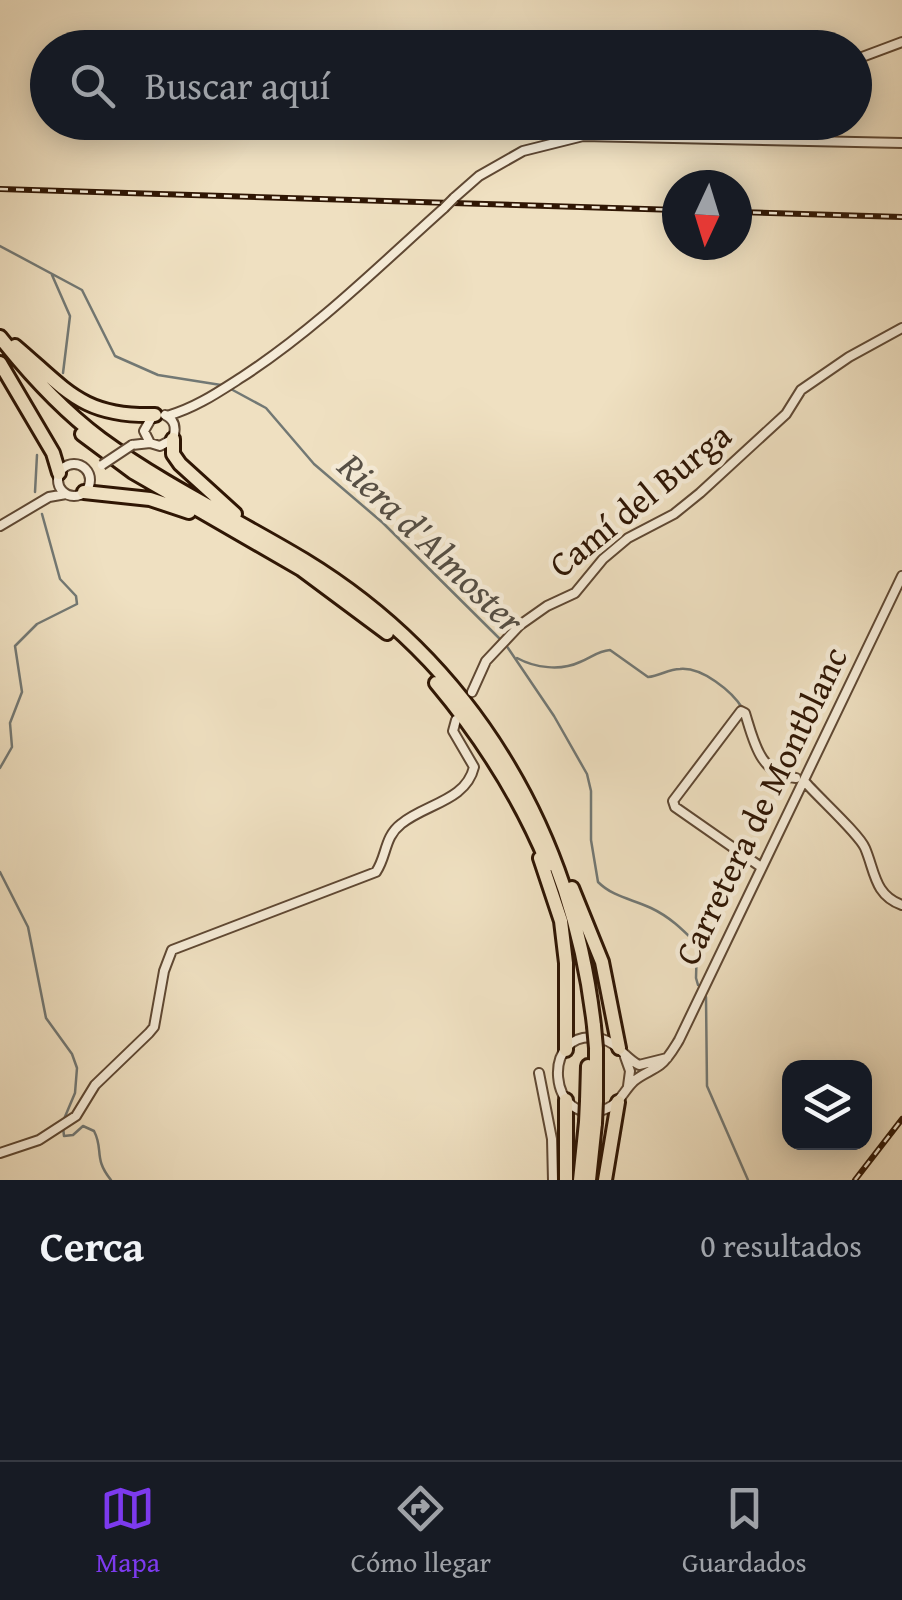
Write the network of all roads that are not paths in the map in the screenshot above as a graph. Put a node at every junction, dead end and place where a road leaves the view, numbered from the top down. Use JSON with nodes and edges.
{"nodes":[{"id":1,"x":902,"y":42,"type":"edge"},
{"id":2,"x":872,"y":53,"type":"edge"},
{"id":3,"x":558,"y":140,"type":"edge"},
{"id":4,"x":764,"y":140,"type":"edge"},
{"id":5,"x":902,"y":143,"type":"edge"},
{"id":6,"x":0,"y":328,"type":"edge"},
{"id":7,"x":902,"y":328,"type":"edge"},
{"id":8,"x":0,"y":337,"type":"edge"},
{"id":9,"x":0,"y":350,"type":"edge"},
{"id":10,"x":0,"y":363,"type":"edge"},
{"id":11,"x":190,"y":410,"type":"junction"},
{"id":12,"x":161,"y":415,"type":"junction"},
{"id":13,"x":144,"y":431,"type":"junction"},
{"id":14,"x":175,"y":434,"type":"junction"},
{"id":15,"x":150,"y":443,"type":"junction"},
{"id":16,"x":132,"y":445,"type":"junction"},
{"id":17,"x":102,"y":464,"type":"junction"},
{"id":18,"x":84,"y":468,"type":"junction"},
{"id":19,"x":59,"y":477,"type":"junction"},
{"id":20,"x":86,"y":486,"type":"junction"},
{"id":21,"x":66,"y":494,"type":"junction"},
{"id":22,"x":49,"y":497,"type":"junction"},
{"id":23,"x":0,"y":526,"type":"edge"},
{"id":24,"x":902,"y":576,"type":"edge"},
{"id":25,"x":351,"y":598,"type":"junction"},
{"id":26,"x":472,"y":692,"type":"dead end"},
{"id":27,"x":456,"y":720,"type":"dead end"},
{"id":28,"x":810,"y":764,"type":"junction"},
{"id":29,"x":796,"y":778,"type":"dead end"},
{"id":30,"x":806,"y":782,"type":"dead end"},
{"id":31,"x":520,"y":792,"type":"junction"},
{"id":32,"x":816,"y":795,"type":"junction"},
{"id":33,"x":761,"y":866,"type":"junction"},
{"id":34,"x":902,"y":905,"type":"edge"},
{"id":35,"x":566,"y":1050,"type":"junction"},
{"id":36,"x":622,"y":1052,"type":"junction"},
{"id":37,"x":667,"y":1058,"type":"junction"},
{"id":38,"x":538,"y":1073,"type":"dead end"},
{"id":39,"x":628,"y":1086,"type":"junction"},
{"id":40,"x":566,"y":1100,"type":"junction"},
{"id":41,"x":618,"y":1102,"type":"junction"},
{"id":42,"x":591,"y":1122,"type":"junction"},
{"id":43,"x":0,"y":1152,"type":"edge"},
{"id":44,"x":553,"y":1180,"type":"edge"},
{"id":45,"x":566,"y":1180,"type":"edge"},
{"id":46,"x":580,"y":1180,"type":"edge"},
{"id":47,"x":588,"y":1180,"type":"edge"},
{"id":48,"x":605,"y":1180,"type":"edge"}],
"edges":[{"from":1,"to":2,"type":"street"},
{"from":3,"to":11,"type":"street","bridge":true},
{"from":4,"to":5,"type":"street"},
{"from":6,"to":12,"type":"highway"},
{"from":7,"to":26,"type":"street","name":"Camí del Burga"},
{"from":8,"to":25,"type":"highway"},
{"from":9,"to":25,"type":"highway"},
{"from":10,"to":19,"type":"highway"},
{"from":11,"to":12,"type":"street"},
{"from":11,"to":14,"type":"street"},
{"from":12,"to":13,"type":"street"},
{"from":12,"to":14,"type":"street"},
{"from":13,"to":15,"type":"street"},
{"from":13,"to":16,"type":"street"},
{"from":14,"to":15,"type":"street"},
{"from":14,"to":25,"type":"highway"},
{"from":15,"to":16,"type":"street"},
{"from":16,"to":17,"type":"street","bridge":true},
{"from":17,"to":18,"type":"street"},
{"from":17,"to":20,"type":"street"},
{"from":18,"to":19,"type":"street"},
{"from":18,"to":20,"type":"street"},
{"from":19,"to":21,"type":"street"},
{"from":19,"to":22,"type":"street"},
{"from":20,"to":21,"type":"street"},
{"from":20,"to":25,"type":"highway"},
{"from":21,"to":22,"type":"street"},
{"from":22,"to":23,"type":"street"},
{"from":24,"to":28,"type":"street","name":"Carretera de Montblanc"},
{"from":25,"to":31,"type":"highway"},
{"from":27,"to":43,"type":"street"},
{"from":28,"to":32,"type":"street"},
{"from":28,"to":33,"type":"street","name":"Carretera de Montblanc"},
{"from":29,"to":33,"type":"street"},
{"from":30,"to":32,"type":"street"},
{"from":31,"to":35,"type":"highway"},
{"from":31,"to":36,"type":"highway"},
{"from":31,"to":42,"type":"highway","bridge":true},
{"from":32,"to":34,"type":"street"},
{"from":33,"to":37,"type":"street","name":"Carretera de Montblanc"},
{"from":35,"to":36,"type":"street"},
{"from":35,"to":40,"type":"street"},
{"from":36,"to":37,"type":"street"},
{"from":36,"to":39,"type":"street"},
{"from":37,"to":39,"type":"street"},
{"from":38,"to":44,"type":"street"},
{"from":39,"to":41,"type":"street"},
{"from":40,"to":41,"type":"street"},
{"from":40,"to":45,"type":"highway"},
{"from":41,"to":48,"type":"highway"},
{"from":42,"to":46,"type":"highway"},
{"from":42,"to":47,"type":"highway"}]}
